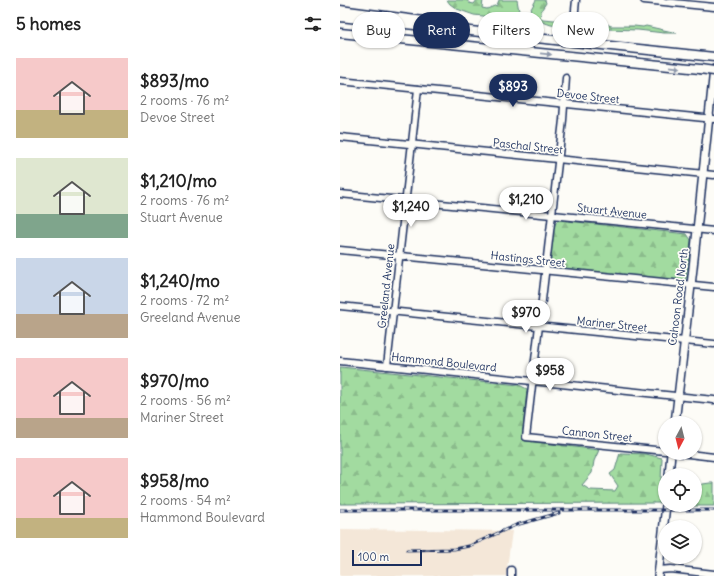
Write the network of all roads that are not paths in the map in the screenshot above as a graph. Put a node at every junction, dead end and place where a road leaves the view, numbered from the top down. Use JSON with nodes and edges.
{"nodes":[{"id":1,"x":576,"y":0,"type":"edge"},
{"id":2,"x":644,"y":0,"type":"edge"},
{"id":3,"x":714,"y":7,"type":"edge"},
{"id":4,"x":340,"y":10,"type":"edge"},
{"id":5,"x":575,"y":12,"type":"edge"},
{"id":6,"x":340,"y":17,"type":"edge"},
{"id":7,"x":475,"y":32,"type":"junction"},
{"id":8,"x":340,"y":33,"type":"edge"},
{"id":9,"x":714,"y":57,"type":"edge"},
{"id":10,"x":714,"y":70,"type":"edge"},
{"id":11,"x":566,"y":78,"type":"dead end"},
{"id":12,"x":340,"y":80,"type":"edge"},
{"id":13,"x":418,"y":89,"type":"junction"},
{"id":14,"x":564,"y":104,"type":"junction"},
{"id":15,"x":711,"y":119,"type":"edge"},
{"id":16,"x":340,"y":137,"type":"edge"},
{"id":17,"x":412,"y":144,"type":"junction"},
{"id":18,"x":558,"y":159,"type":"junction"},
{"id":19,"x":702,"y":174,"type":"junction"},
{"id":20,"x":714,"y":175,"type":"edge"},
{"id":21,"x":340,"y":194,"type":"edge"},
{"id":22,"x":405,"y":200,"type":"junction"},
{"id":23,"x":552,"y":215,"type":"junction"},
{"id":24,"x":696,"y":229,"type":"junction"},
{"id":25,"x":714,"y":231,"type":"edge"},
{"id":26,"x":340,"y":250,"type":"edge"},
{"id":27,"x":400,"y":256,"type":"junction"},
{"id":28,"x":545,"y":271,"type":"junction"},
{"id":29,"x":690,"y":285,"type":"junction"},
{"id":30,"x":714,"y":287,"type":"edge"},
{"id":31,"x":340,"y":306,"type":"edge"},
{"id":32,"x":393,"y":311,"type":"junction"},
{"id":33,"x":538,"y":326,"type":"junction"},
{"id":34,"x":684,"y":341,"type":"junction"},
{"id":35,"x":714,"y":344,"type":"edge"},
{"id":36,"x":340,"y":361,"type":"edge"},
{"id":37,"x":387,"y":366,"type":"junction"},
{"id":38,"x":532,"y":381,"type":"junction"},
{"id":39,"x":678,"y":396,"type":"junction"},
{"id":40,"x":714,"y":400,"type":"edge"},
{"id":41,"x":676,"y":416,"type":"edge"},
{"id":42,"x":658,"y":450,"type":"edge"},
{"id":43,"x":702,"y":456,"type":"edge"},
{"id":44,"x":714,"y":457,"type":"edge"},
{"id":45,"x":665,"y":512,"type":"edge"},
{"id":46,"x":658,"y":573,"type":"edge"},
{"id":47,"x":714,"y":574,"type":"edge"}],
"edges":[{"from":1,"to":5,"type":"street"},
{"from":2,"to":3,"type":"street"},
{"from":4,"to":7,"type":"highway"},
{"from":6,"to":7,"type":"highway"},
{"from":7,"to":9,"type":"highway"},
{"from":8,"to":10,"type":"highway","one_way":true,"bridge":true},
{"from":10,"to":15,"type":"main road"},
{"from":11,"to":14,"type":"street"},
{"from":12,"to":13,"type":"street","name":"Devoe Street"},
{"from":13,"to":14,"type":"street","name":"Devoe Street"},
{"from":13,"to":17,"type":"street","name":"Greeland Avenue"},
{"from":14,"to":15,"type":"street","name":"Devoe Street"},
{"from":14,"to":18,"type":"street"},
{"from":15,"to":19,"type":"main road","name":"Cahoon Road North"},
{"from":16,"to":17,"type":"street","name":"Paschal Street"},
{"from":17,"to":18,"type":"street","name":"Paschal Street"},
{"from":17,"to":22,"type":"street","name":"Greeland Avenue"},
{"from":18,"to":19,"type":"street","name":"Paschal Street"},
{"from":18,"to":23,"type":"street"},
{"from":19,"to":20,"type":"street","name":"Paschal Street"},
{"from":19,"to":24,"type":"main road","name":"Cahoon Road North"},
{"from":21,"to":22,"type":"street","name":"Stuart Avenue"},
{"from":22,"to":23,"type":"street","name":"Stuart Avenue"},
{"from":22,"to":27,"type":"street","name":"Greeland Avenue"},
{"from":23,"to":24,"type":"street","name":"Stuart Avenue"},
{"from":23,"to":28,"type":"street"},
{"from":24,"to":25,"type":"street","name":"Stuart Avenue"},
{"from":24,"to":29,"type":"main road","name":"Cahoon Road North"},
{"from":26,"to":27,"type":"street","name":"Hastings Street"},
{"from":27,"to":28,"type":"street","name":"Hastings Street"},
{"from":27,"to":32,"type":"street","name":"Greeland Avenue"},
{"from":28,"to":29,"type":"street","name":"Hastings Street"},
{"from":28,"to":33,"type":"street"},
{"from":29,"to":30,"type":"street","name":"Hastings Street"},
{"from":29,"to":34,"type":"main road","name":"Cahoon Road North"},
{"from":31,"to":32,"type":"street","name":"Mariner Street"},
{"from":32,"to":33,"type":"street","name":"Mariner Street"},
{"from":32,"to":37,"type":"street","name":"Greeland Avenue"},
{"from":33,"to":34,"type":"street","name":"Mariner Street"},
{"from":33,"to":38,"type":"street"},
{"from":34,"to":35,"type":"street","name":"Mariner Street"},
{"from":34,"to":39,"type":"main road","name":"Cahoon Road North"},
{"from":36,"to":37,"type":"street","name":"Hammond Boulevard"},
{"from":37,"to":38,"type":"street","name":"Hammond Boulevard"},
{"from":38,"to":39,"type":"street","name":"Hammond Boulevard"},
{"from":38,"to":42,"type":"street","name":"Cannon Street"},
{"from":39,"to":40,"type":"street","name":"Hammond Boulevard"},
{"from":39,"to":41,"type":"main road","name":"Cahoon Road North"},
{"from":43,"to":44,"type":"street"},
{"from":45,"to":46,"type":"main road"},
{"from":46,"to":47,"type":"street"}]}
